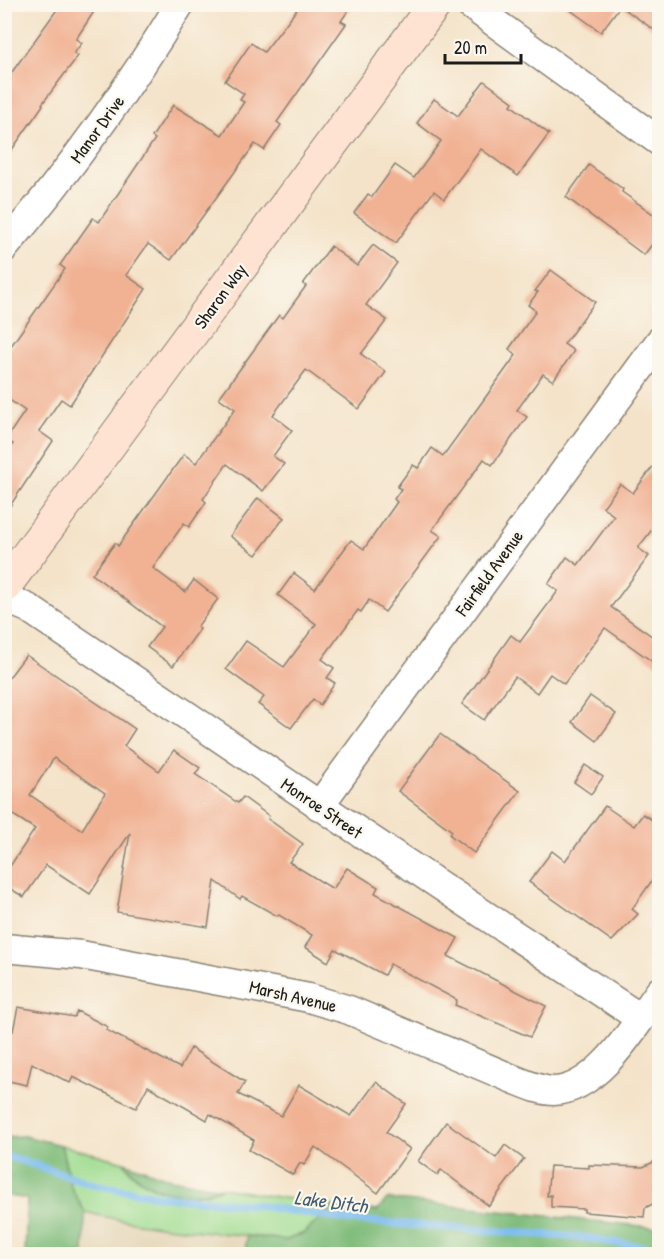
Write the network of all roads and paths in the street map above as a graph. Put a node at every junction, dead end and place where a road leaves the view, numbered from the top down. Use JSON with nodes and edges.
{"nodes":[{"id":1,"x":180,"y":4,"type":"edge"},
{"id":2,"x":435,"y":4,"type":"edge"},
{"id":3,"x":469,"y":4,"type":"edge"},
{"id":4,"x":660,"y":142,"type":"edge"},
{"id":5,"x":4,"y":248,"type":"edge"},
{"id":6,"x":660,"y":341,"type":"edge"},
{"id":7,"x":4,"y":587,"type":"edge"},
{"id":8,"x":4,"y":598,"type":"edge"},
{"id":9,"x":319,"y":806,"type":"junction"},
{"id":10,"x":4,"y":948,"type":"edge"},
{"id":11,"x":660,"y":991,"type":"edge"},
{"id":12,"x":640,"y":1018,"type":"junction"}],
"edges":[{"from":1,"to":5,"type":"street","name":"Manor Drive"},
{"from":2,"to":7,"type":"street","name":"Sharon Way"},
{"from":3,"to":4,"type":"street"},
{"from":6,"to":9,"type":"street","name":"Fairfield Avenue"},
{"from":8,"to":9,"type":"street","name":"Monroe Street"},
{"from":9,"to":12,"type":"street","name":"Monroe Street"},
{"from":10,"to":12,"type":"street","name":"Marsh Avenue"},
{"from":11,"to":12,"type":"street"}]}
